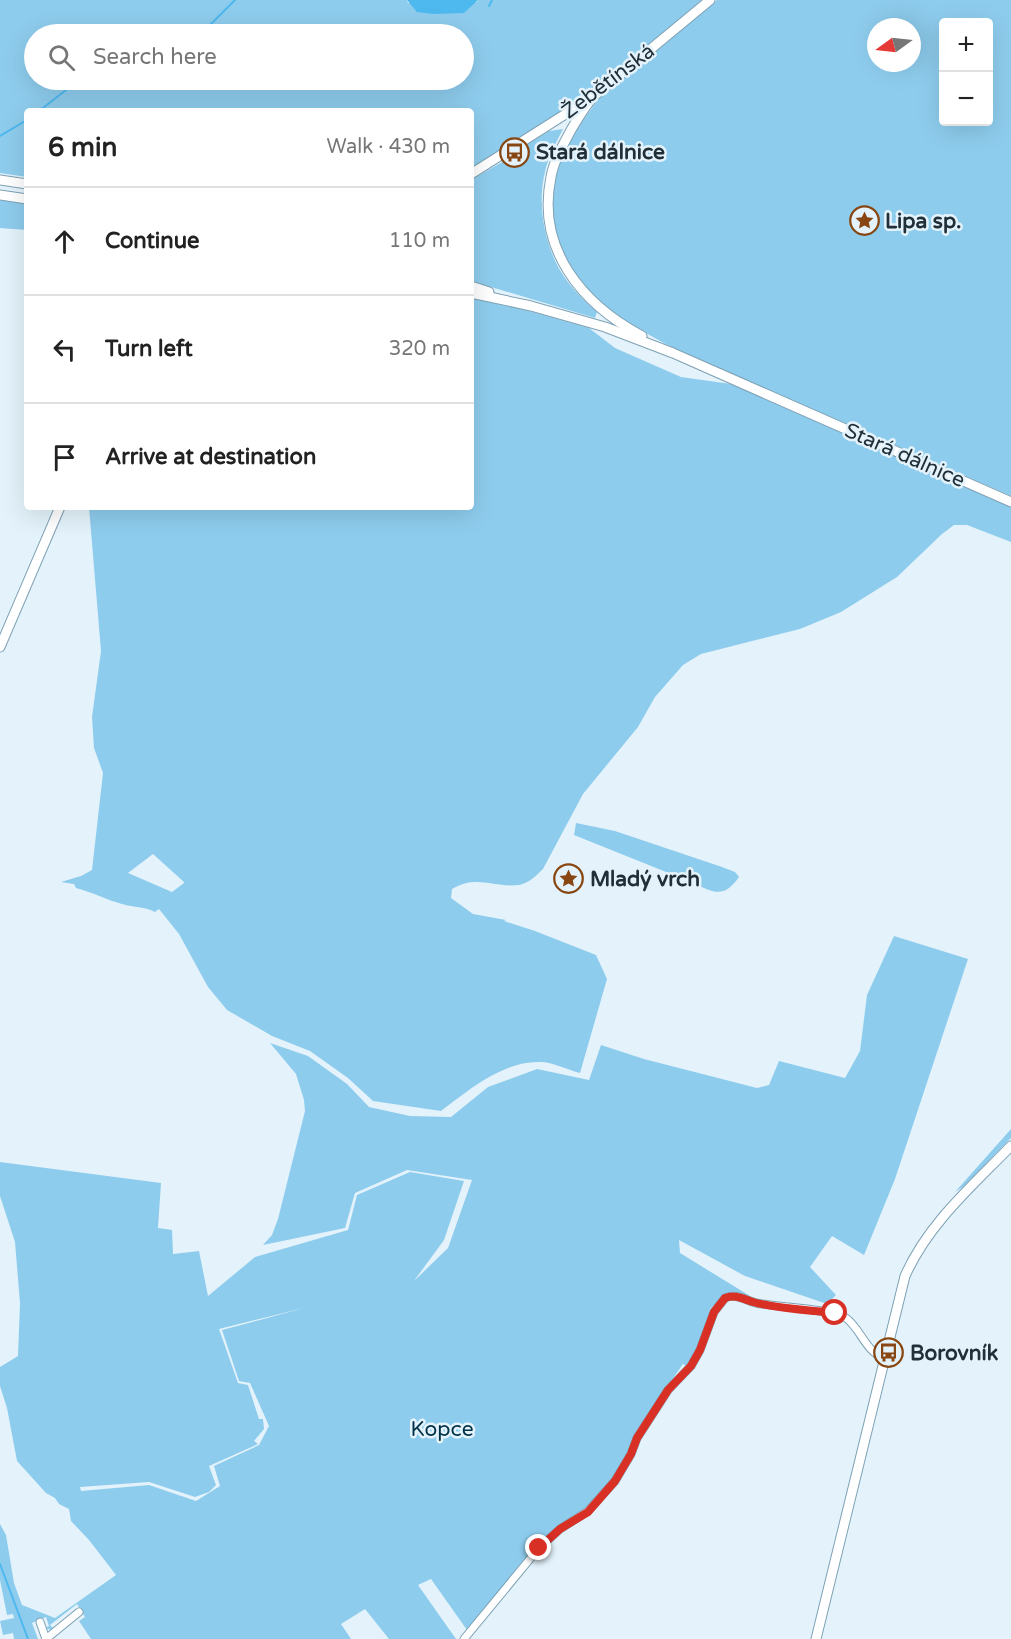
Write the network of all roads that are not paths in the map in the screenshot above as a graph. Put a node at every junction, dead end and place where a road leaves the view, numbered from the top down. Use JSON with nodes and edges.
{"nodes":[{"id":1,"x":710,"y":0,"type":"edge"},
{"id":2,"x":594,"y":96,"type":"junction"},
{"id":3,"x":474,"y":172,"type":"edge"},
{"id":4,"x":0,"y":180,"type":"edge"},
{"id":5,"x":24,"y":184,"type":"edge"},
{"id":6,"x":0,"y":195,"type":"edge"},
{"id":7,"x":24,"y":199,"type":"edge"},
{"id":8,"x":474,"y":287,"type":"edge"},
{"id":9,"x":474,"y":294,"type":"edge"},
{"id":10,"x":531,"y":306,"type":"junction"},
{"id":11,"x":673,"y":353,"type":"junction"},
{"id":12,"x":1011,"y":502,"type":"edge"},
{"id":13,"x":59,"y":510,"type":"edge"},
{"id":14,"x":0,"y":647,"type":"edge"},
{"id":15,"x":1011,"y":1146,"type":"edge"},
{"id":16,"x":884,"y":1358,"type":"junction"},
{"id":17,"x":80,"y":1612,"type":"dead end"},
{"id":18,"x":40,"y":1622,"type":"dead end"},
{"id":19,"x":46,"y":1639,"type":"edge"},
{"id":20,"x":464,"y":1639,"type":"edge"},
{"id":21,"x":816,"y":1639,"type":"edge"}],
"edges":[{"from":1,"to":2,"type":"street","name":"Žebětínská"},
{"from":2,"to":3,"type":"street","name":"Žebětínská"},
{"from":2,"to":11,"type":"street"},
{"from":4,"to":5,"type":"street"},
{"from":6,"to":7,"type":"street"},
{"from":8,"to":10,"type":"street","name":"Stará dálnice"},
{"from":9,"to":10,"type":"street","name":"Stará dálnice"},
{"from":10,"to":11,"type":"street","name":"Stará dálnice"},
{"from":11,"to":12,"type":"street","name":"Stará dálnice"},
{"from":13,"to":14,"type":"street"},
{"from":15,"to":16,"type":"street"},
{"from":16,"to":20,"type":"street"},
{"from":16,"to":21,"type":"street"},
{"from":17,"to":19,"type":"street"},
{"from":18,"to":19,"type":"street"}]}
